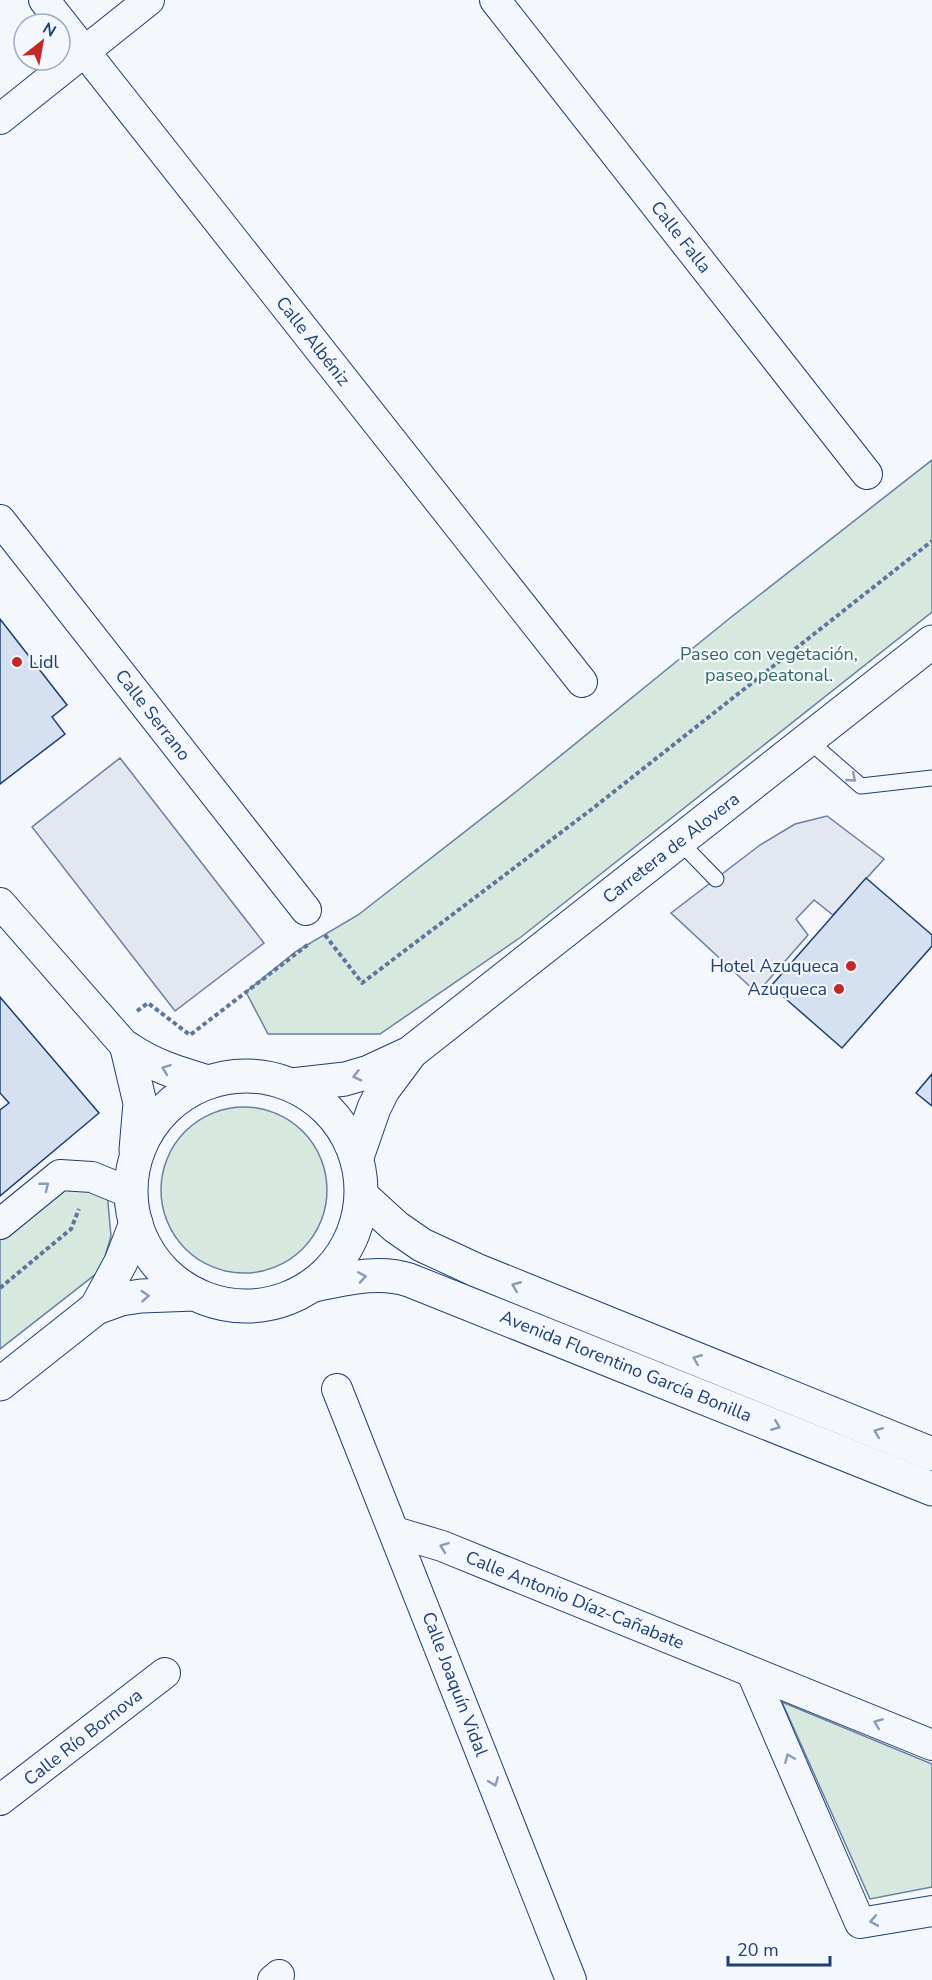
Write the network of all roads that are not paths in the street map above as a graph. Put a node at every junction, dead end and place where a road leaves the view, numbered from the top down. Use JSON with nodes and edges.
{"nodes":[{"id":1,"x":44,"y":0,"type":"edge"},
{"id":2,"x":149,"y":0,"type":"edge"},
{"id":3,"x":495,"y":0,"type":"edge"},
{"id":4,"x":85,"y":51,"type":"junction"},
{"id":5,"x":0,"y":118,"type":"edge"},
{"id":6,"x":867,"y":474,"type":"dead end"},
{"id":7,"x":0,"y":520,"type":"edge"},
{"id":8,"x":932,"y":642,"type":"edge"},
{"id":9,"x":582,"y":682,"type":"dead end"},
{"id":10,"x":808,"y":740,"type":"junction"},
{"id":11,"x":932,"y":778,"type":"edge"},
{"id":12,"x":679,"y":841,"type":"junction"},
{"id":13,"x":716,"y":879,"type":"dead end"},
{"id":14,"x":0,"y":903,"type":"edge"},
{"id":15,"x":306,"y":910,"type":"dead end"},
{"id":16,"x":128,"y":1033,"type":"junction"},
{"id":17,"x":410,"y":1053,"type":"junction"},
{"id":18,"x":208,"y":1082,"type":"junction"},
{"id":19,"x":292,"y":1085,"type":"junction"},
{"id":20,"x":357,"y":1157,"type":"junction"},
{"id":21,"x":135,"y":1161,"type":"junction"},
{"id":22,"x":362,"y":1196,"type":"junction"},
{"id":23,"x":133,"y":1208,"type":"junction"},
{"id":24,"x":0,"y":1224,"type":"edge"},
{"id":25,"x":314,"y":1284,"type":"junction"},
{"id":26,"x":195,"y":1294,"type":"junction"},
{"id":27,"x":96,"y":1308,"type":"junction"},
{"id":28,"x":0,"y":1384,"type":"edge"},
{"id":29,"x":337,"y":1389,"type":"dead end"},
{"id":30,"x":932,"y":1454,"type":"edge"},
{"id":31,"x":932,"y":1489,"type":"edge"},
{"id":32,"x":395,"y":1532,"type":"junction"},
{"id":33,"x":165,"y":1673,"type":"dead end"},
{"id":34,"x":752,"y":1673,"type":"junction"},
{"id":35,"x":932,"y":1745,"type":"edge"},
{"id":36,"x":0,"y":1800,"type":"edge"},
{"id":37,"x":932,"y":1911,"type":"edge"},
{"id":38,"x":572,"y":1980,"type":"edge"}],
"edges":[{"from":1,"to":4,"type":"street","name":"Calle Albéniz"},
{"from":2,"to":4,"type":"street"},
{"from":3,"to":6,"type":"street","name":"Calle Falla"},
{"from":4,"to":5,"type":"street"},
{"from":4,"to":9,"type":"street","name":"Calle Albéniz"},
{"from":7,"to":15,"type":"street","name":"Calle Serrano"},
{"from":8,"to":10,"type":"street","name":"Carretera de Alovera"},
{"from":10,"to":11,"type":"lane","one_way":true},
{"from":10,"to":12,"type":"street","name":"Carretera de Alovera"},
{"from":12,"to":13,"type":"lane"},
{"from":12,"to":17,"type":"street","name":"Carretera de Alovera"},
{"from":14,"to":16,"type":"street"},
{"from":18,"to":16,"type":"street","one_way":true},
{"from":16,"to":21,"type":"street"},
{"from":17,"to":19,"type":"street","name":"Carretera de Alovera","one_way":true},
{"from":17,"to":20,"type":"street","name":"Carretera de Alovera"},
{"from":18,"to":19,"type":"street"},
{"from":18,"to":21,"type":"street"},
{"from":19,"to":20,"type":"street"},
{"from":20,"to":22,"type":"street"},
{"from":21,"to":23,"type":"street"},
{"from":22,"to":25,"type":"street"},
{"from":30,"to":22,"type":"street","name":"Avenida Florentino García Bonilla","one_way":true},
{"from":24,"to":23,"type":"street","one_way":true},
{"from":23,"to":26,"type":"street"},
{"from":23,"to":27,"type":"street"},
{"from":25,"to":26,"type":"street"},
{"from":25,"to":31,"type":"street","name":"Avenida Florentino García Bonilla","one_way":true},
{"from":27,"to":26,"type":"street","one_way":true},
{"from":27,"to":28,"type":"street"},
{"from":29,"to":32,"type":"street","name":"Calle Joaquín Vidal"},
{"from":34,"to":32,"type":"street","name":"Calle Antonio Díaz-Cañabate","one_way":true},
{"from":32,"to":38,"type":"street","name":"Calle Joaquín Vidal","one_way":true},
{"from":33,"to":36,"type":"street","name":"Calle Río Bornova"},
{"from":35,"to":34,"type":"street","name":"Calle Antonio Díaz-Cañabate","one_way":true},
{"from":37,"to":34,"type":"street","one_way":true}]}
